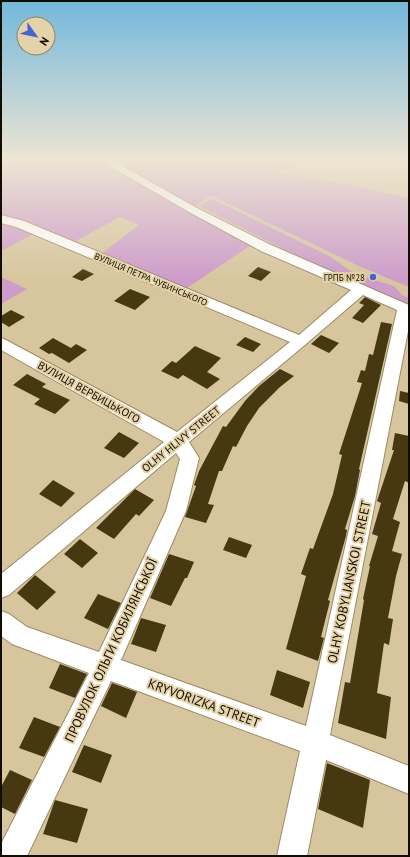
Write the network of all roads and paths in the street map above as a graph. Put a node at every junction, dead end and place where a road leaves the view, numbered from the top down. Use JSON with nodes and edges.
{"nodes":[{"id":1,"x":176,"y":200,"type":"edge"},
{"id":2,"x":1,"y":219,"type":"edge"},
{"id":3,"x":360,"y":290,"type":"junction"},
{"id":4,"x":407,"y":309,"type":"edge"},
{"id":5,"x":301,"y":341,"type":"junction"},
{"id":6,"x":1,"y":343,"type":"edge"},
{"id":7,"x":178,"y":441,"type":"junction"},
{"id":8,"x":1,"y":588,"type":"edge"},
{"id":9,"x":1,"y":622,"type":"edge"},
{"id":10,"x":105,"y":667,"type":"junction"},
{"id":11,"x":316,"y":743,"type":"junction"},
{"id":12,"x":409,"y":780,"type":"edge"},
{"id":13,"x":11,"y":856,"type":"edge"},
{"id":14,"x":292,"y":856,"type":"edge"}],
"edges":[{"from":1,"to":3,"type":"street"},
{"from":2,"to":5,"type":"street","name":"ВУЛИЦЯ ПЕТРА ЧУБИНСЬКОГО"},
{"from":3,"to":4,"type":"street"},
{"from":3,"to":5,"type":"street","name":"OLHY HLIVY STREET"},
{"from":4,"to":11,"type":"street","name":"OLHY KOBYLIANSKOI STREET"},
{"from":5,"to":7,"type":"street","name":"OLHY HLIVY STREET"},
{"from":6,"to":7,"type":"street","name":"ВУЛИЦЯ ВЕРБИЦЬКОГО"},
{"from":7,"to":8,"type":"street","name":"OLHY HLIVY STREET"},
{"from":7,"to":10,"type":"street","name":"ПРОВУЛОК ОЛЬГИ КОБИЛЯНСЬКОЇ"},
{"from":9,"to":10,"type":"street","name":"KRYVORIZKA STREET"},
{"from":10,"to":11,"type":"street","name":"KRYVORIZKA STREET"},
{"from":10,"to":13,"type":"street","name":"ПРОВУЛОК ОЛЬГИ КОБИЛЯНСЬКОЇ"},
{"from":11,"to":12,"type":"street","name":"KRYVORIZKA STREET"},
{"from":11,"to":14,"type":"street","name":"OLHY KOBYLIANSKOI STREET"}]}
